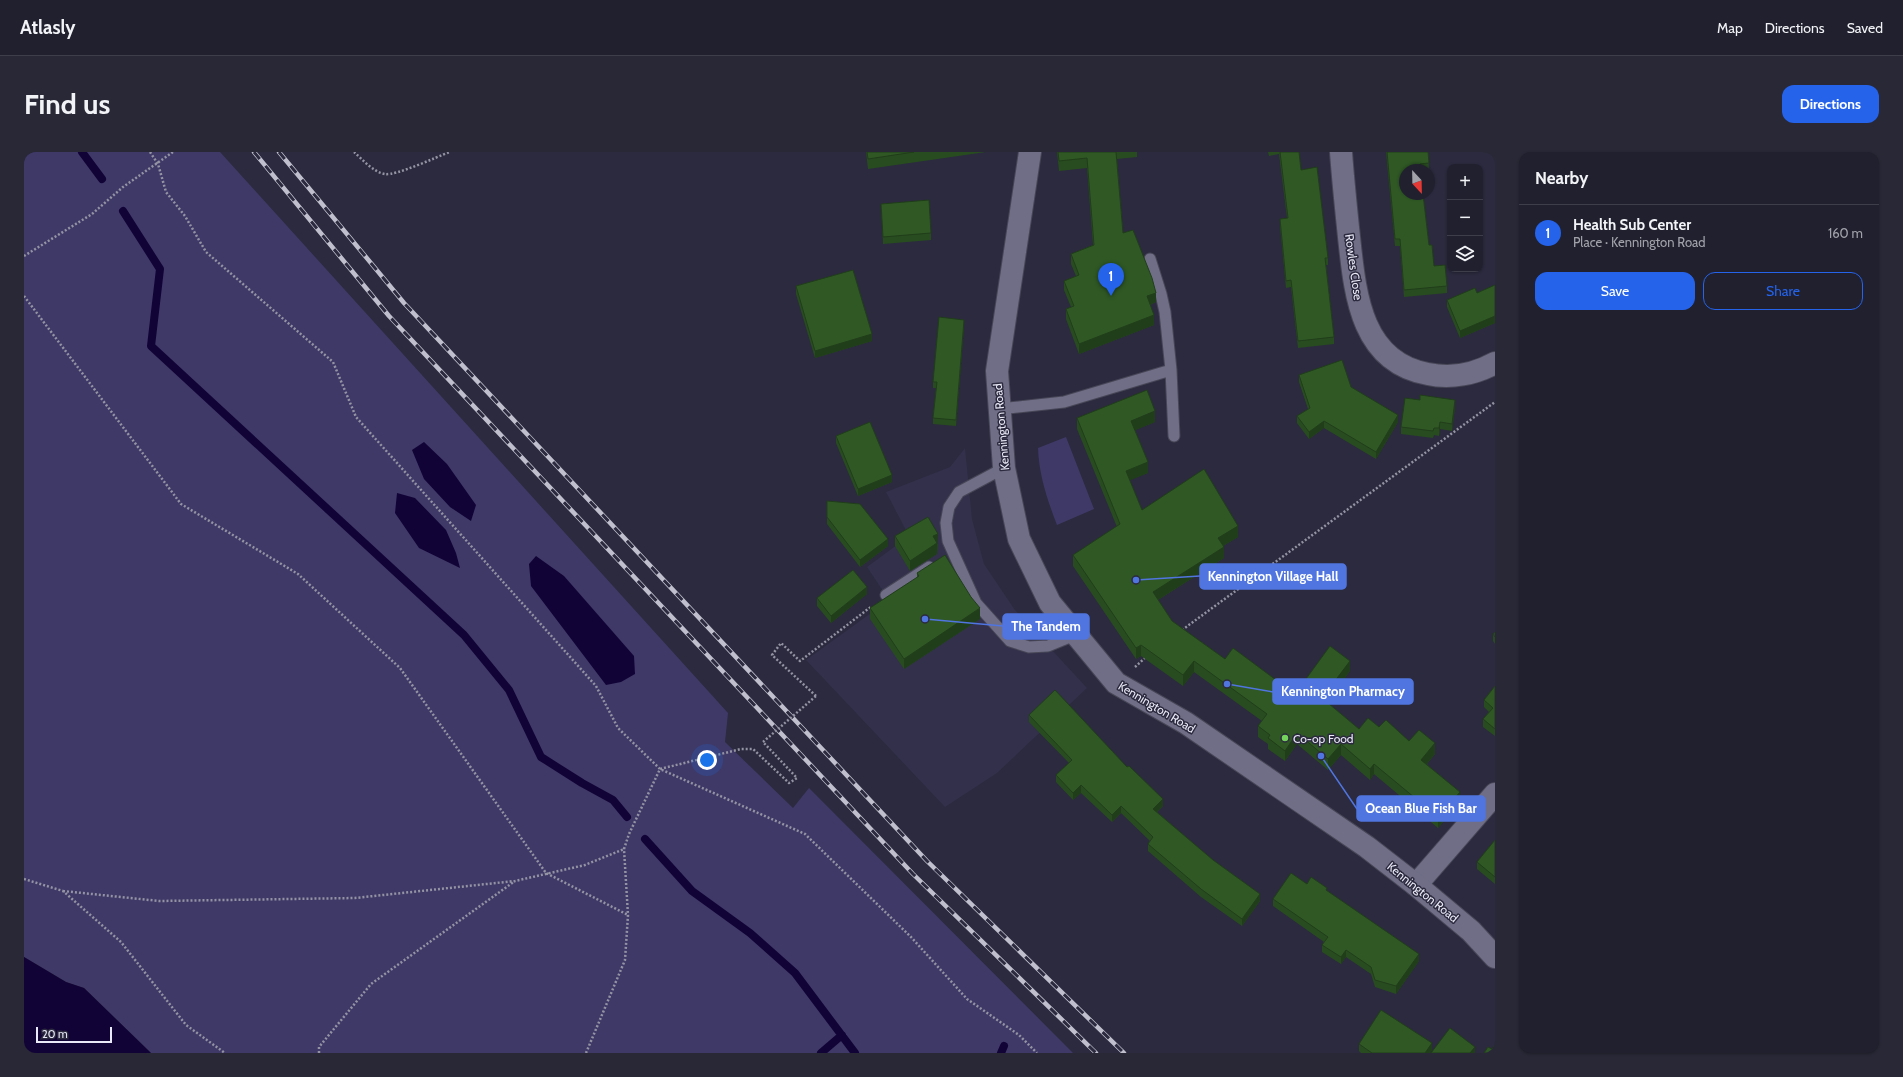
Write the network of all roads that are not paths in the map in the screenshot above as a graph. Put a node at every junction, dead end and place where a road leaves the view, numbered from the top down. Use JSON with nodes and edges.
{"nodes":[{"id":1,"x":1030,"y":152,"type":"edge"},
{"id":2,"x":1341,"y":152,"type":"edge"},
{"id":3,"x":1150,"y":259,"type":"dead end"},
{"id":4,"x":1495,"y":363,"type":"edge"},
{"id":5,"x":1172,"y":370,"type":"junction"},
{"id":6,"x":999,"y":410,"type":"junction"},
{"id":7,"x":1174,"y":436,"type":"dead end"},
{"id":8,"x":1004,"y":468,"type":"junction"},
{"id":9,"x":946,"y":556,"type":"junction"},
{"id":10,"x":886,"y":595,"type":"road end"},
{"id":11,"x":1075,"y":635,"type":"junction"},
{"id":12,"x":1495,"y":794,"type":"edge"},
{"id":13,"x":1416,"y":885,"type":"junction"},
{"id":14,"x":1495,"y":957,"type":"edge"}],
"edges":[{"from":1,"to":6,"type":"street","name":"Kennington Road"},
{"from":2,"to":4,"type":"street","name":"Rowles Close"},
{"from":3,"to":5,"type":"lane"},
{"from":5,"to":6,"type":"lane"},
{"from":5,"to":7,"type":"lane"},
{"from":6,"to":8,"type":"street","name":"Kennington Road"},
{"from":8,"to":9,"type":"lane"},
{"from":8,"to":11,"type":"street","name":"Kennington Road"},
{"from":9,"to":10,"type":"lane"},
{"from":9,"to":11,"type":"lane"},
{"from":11,"to":13,"type":"street","name":"Kennington Road"},
{"from":12,"to":13,"type":"street"},
{"from":13,"to":14,"type":"street","name":"Kennington Road"}]}
